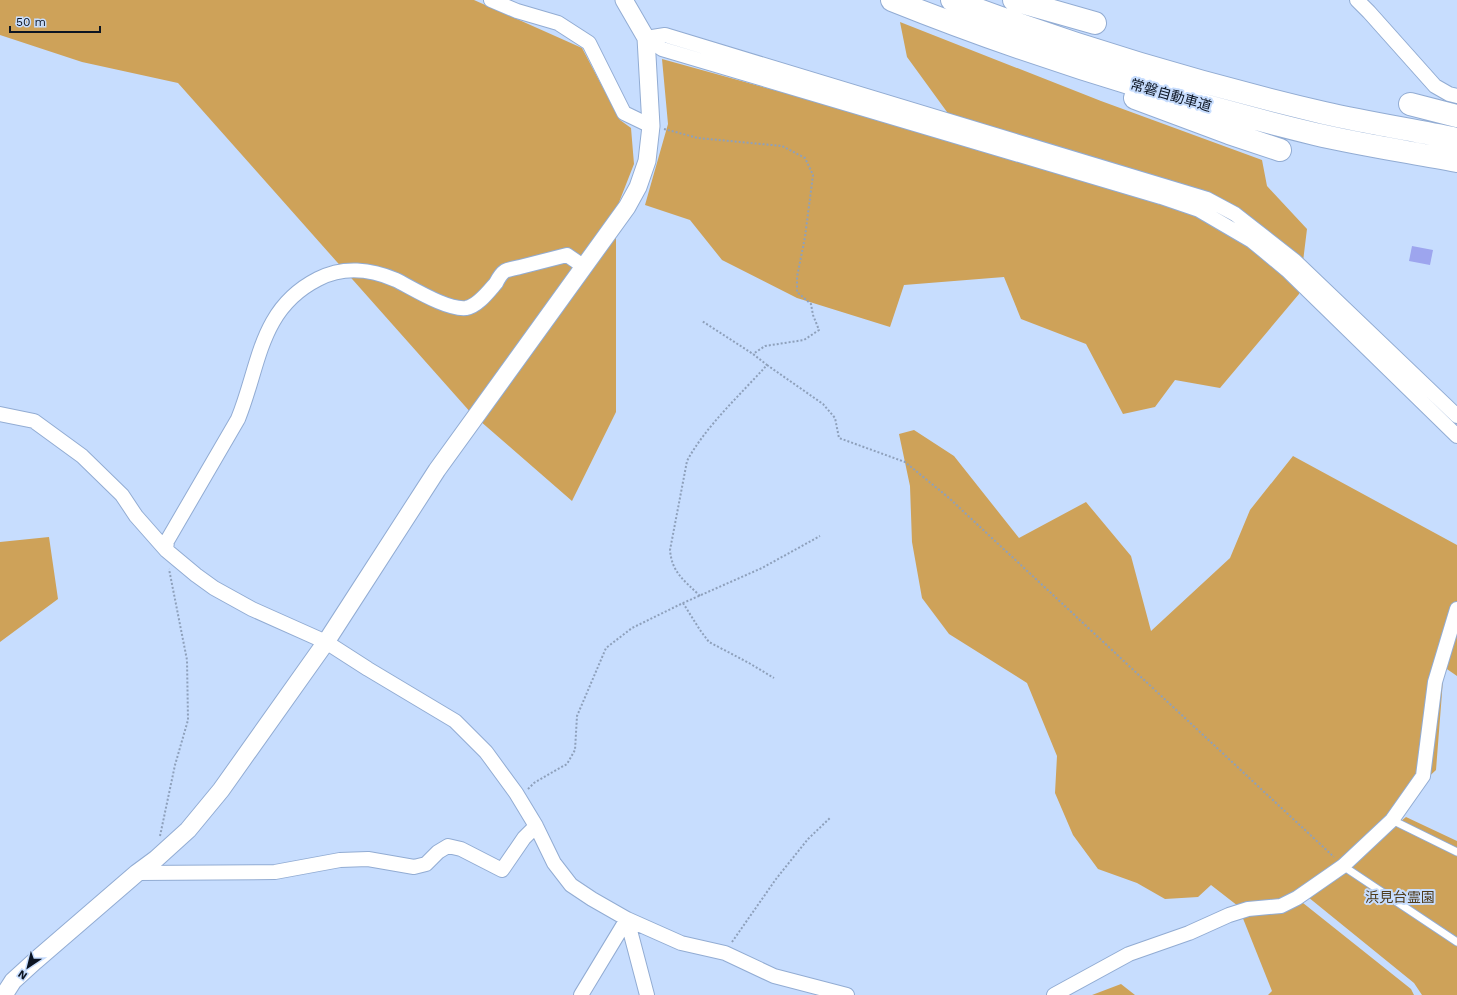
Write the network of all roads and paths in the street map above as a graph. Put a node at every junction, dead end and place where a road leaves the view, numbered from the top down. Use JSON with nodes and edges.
{"nodes":[{"id":1,"x":491,"y":0,"type":"edge"},
{"id":2,"x":624,"y":0,"type":"edge"},
{"id":3,"x":892,"y":0,"type":"edge"},
{"id":4,"x":952,"y":0,"type":"edge"},
{"id":5,"x":1014,"y":0,"type":"edge"},
{"id":6,"x":1357,"y":0,"type":"edge"},
{"id":7,"x":1095,"y":23,"type":"dead end"},
{"id":8,"x":646,"y":38,"type":"junction"},
{"id":9,"x":1013,"y":46,"type":"junction"},
{"id":10,"x":1457,"y":96,"type":"edge"},
{"id":11,"x":1410,"y":104,"type":"dead end"},
{"id":12,"x":1457,"y":116,"type":"edge"},
{"id":13,"x":651,"y":126,"type":"junction"},
{"id":14,"x":1457,"y":139,"type":"edge"},
{"id":15,"x":1280,"y":150,"type":"dead end"},
{"id":16,"x":1457,"y":161,"type":"edge"},
{"id":17,"x":583,"y":266,"type":"junction"},
{"id":18,"x":702,"y":321,"type":"dead end"},
{"id":19,"x":753,"y":354,"type":"junction"},
{"id":20,"x":767,"y":365,"type":"junction"},
{"id":21,"x":0,"y":414,"type":"edge"},
{"id":22,"x":1457,"y":416,"type":"edge"},
{"id":23,"x":1457,"y":436,"type":"edge"},
{"id":24,"x":820,"y":536,"type":"dead end"},
{"id":25,"x":166,"y":550,"type":"junction"},
{"id":26,"x":700,"y":596,"type":"junction"},
{"id":27,"x":683,"y":603,"type":"junction"},
{"id":28,"x":1457,"y":609,"type":"edge"},
{"id":29,"x":326,"y":642,"type":"junction"},
{"id":30,"x":774,"y":678,"type":"dead end"},
{"id":31,"x":519,"y":798,"type":"junction"},
{"id":32,"x":831,"y":816,"type":"dead end"},
{"id":33,"x":1392,"y":820,"type":"junction"},
{"id":34,"x":536,"y":826,"type":"junction"},
{"id":35,"x":1457,"y":852,"type":"edge"},
{"id":36,"x":156,"y":859,"type":"junction"},
{"id":37,"x":1343,"y":866,"type":"junction"},
{"id":38,"x":137,"y":873,"type":"junction"},
{"id":39,"x":627,"y":919,"type":"junction"},
{"id":40,"x":1457,"y":942,"type":"edge"},
{"id":41,"x":725,"y":953,"type":"junction"},
{"id":42,"x":4,"y":995,"type":"edge"},
{"id":43,"x":582,"y":995,"type":"edge"},
{"id":44,"x":647,"y":995,"type":"edge"},
{"id":45,"x":847,"y":995,"type":"edge"},
{"id":46,"x":1054,"y":995,"type":"edge"}],
"edges":[{"from":1,"to":13,"type":"street"},
{"from":2,"to":8,"type":"street"},
{"from":3,"to":9,"type":"highway","name":"常磐自動車道"},
{"from":4,"to":14,"type":"highway","name":"常磐自動車道"},
{"from":5,"to":7,"type":"highway"},
{"from":6,"to":10,"type":"street"},
{"from":8,"to":13,"type":"street"},
{"from":8,"to":22,"type":"street"},
{"from":8,"to":23,"type":"street"},
{"from":9,"to":15,"type":"highway"},
{"from":9,"to":16,"type":"highway","name":"常磐自動車道"},
{"from":11,"to":12,"type":"highway"},
{"from":13,"to":17,"type":"street"},
{"from":13,"to":19,"type":"path"},
{"from":17,"to":25,"type":"street"},
{"from":17,"to":29,"type":"street"},
{"from":18,"to":19,"type":"path"},
{"from":19,"to":20,"type":"path"},
{"from":20,"to":26,"type":"path"},
{"from":20,"to":37,"type":"path"},
{"from":21,"to":25,"type":"street"},
{"from":24,"to":26,"type":"path"},
{"from":25,"to":29,"type":"street"},
{"from":25,"to":36,"type":"path"},
{"from":26,"to":27,"type":"path"},
{"from":27,"to":30,"type":"path"},
{"from":27,"to":31,"type":"path"},
{"from":28,"to":33,"type":"street"},
{"from":29,"to":31,"type":"street"},
{"from":29,"to":36,"type":"street"},
{"from":31,"to":34,"type":"street"},
{"from":32,"to":41,"type":"path"},
{"from":33,"to":35,"type":"lane"},
{"from":33,"to":37,"type":"street"},
{"from":34,"to":38,"type":"street"},
{"from":34,"to":39,"type":"street"},
{"from":36,"to":38,"type":"street"},
{"from":37,"to":40,"type":"lane"},
{"from":37,"to":46,"type":"street"},
{"from":38,"to":42,"type":"street"},
{"from":39,"to":41,"type":"street"},
{"from":39,"to":43,"type":"street"},
{"from":39,"to":44,"type":"street"},
{"from":41,"to":45,"type":"street"}]}
